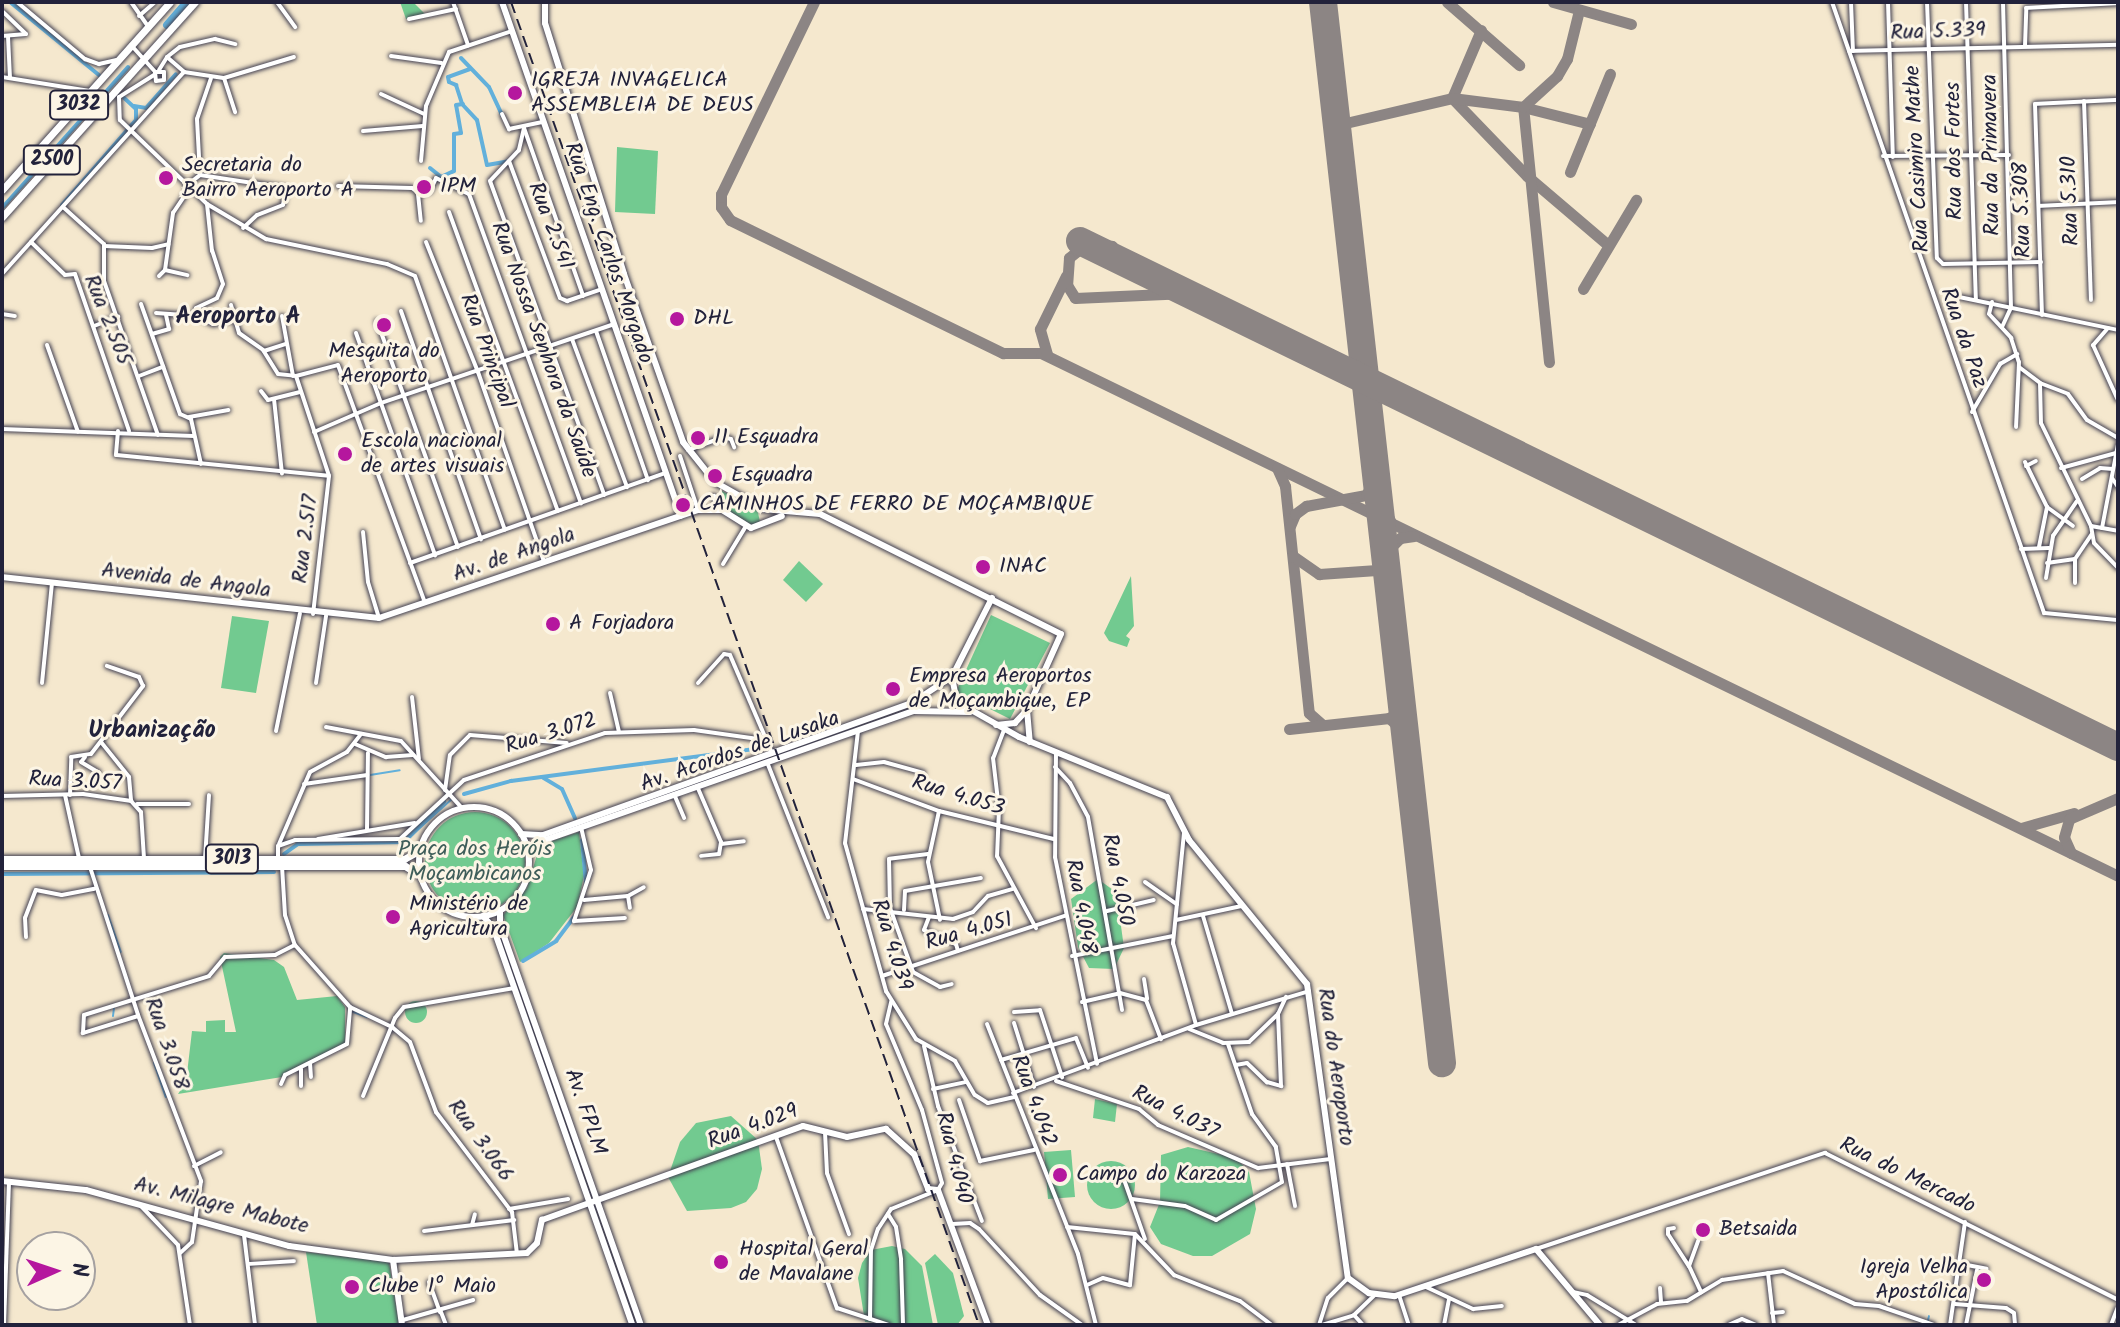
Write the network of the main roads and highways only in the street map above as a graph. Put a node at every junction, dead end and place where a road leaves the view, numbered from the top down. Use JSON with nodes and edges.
{"nodes":[{"id":1,"x":170,"y":2,"type":"edge"},
{"id":2,"x":195,"y":2,"type":"edge"},
{"id":3,"x":502,"y":2,"type":"edge"},
{"id":4,"x":545,"y":2,"type":"edge"},
{"id":5,"x":2,"y":190,"type":"edge"},
{"id":6,"x":2,"y":217,"type":"edge"},
{"id":7,"x":708,"y":474,"type":"junction"},
{"id":8,"x":725,"y":488,"type":"junction"},
{"id":9,"x":715,"y":496,"type":"junction"},
{"id":10,"x":763,"y":509,"type":"junction"},
{"id":11,"x":698,"y":510,"type":"junction"},
{"id":12,"x":722,"y":510,"type":"junction"},
{"id":13,"x":803,"y":510,"type":"junction"},
{"id":14,"x":684,"y":515,"type":"junction"},
{"id":15,"x":763,"y":523,"type":"junction"},
{"id":16,"x":2,"y":577,"type":"edge"},
{"id":17,"x":992,"y":598,"type":"junction"},
{"id":18,"x":366,"y":619,"type":"joint"},
{"id":19,"x":952,"y":677,"type":"junction"},
{"id":20,"x":1027,"y":710,"type":"junction"},
{"id":21,"x":970,"y":712,"type":"junction"},
{"id":22,"x":995,"y":725,"type":"junction"},
{"id":23,"x":1030,"y":742,"type":"junction"},
{"id":24,"x":521,"y":834,"type":"junction"},
{"id":25,"x":420,"y":850,"type":"junction"},
{"id":26,"x":528,"y":853,"type":"junction"},
{"id":27,"x":2,"y":859,"type":"edge"},
{"id":28,"x":280,"y":862,"type":"junction"},
{"id":29,"x":371,"y":862,"type":"junction"},
{"id":30,"x":2,"y":866,"type":"edge"},
{"id":31,"x":92,"y":868,"type":"junction"},
{"id":32,"x":421,"y":876,"type":"junction"},
{"id":33,"x":500,"y":910,"type":"junction"},
{"id":34,"x":483,"y":916,"type":"junction"},
{"id":35,"x":5,"y":1182,"type":"edge"},
{"id":36,"x":938,"y":1190,"type":"joint"},
{"id":37,"x":591,"y":1200,"type":"junction"},
{"id":38,"x":393,"y":1260,"type":"junction"},
{"id":39,"x":402,"y":1322,"type":"edge"},
{"id":40,"x":632,"y":1325,"type":"edge"},
{"id":41,"x":641,"y":1325,"type":"edge"},
{"id":42,"x":988,"y":1325,"type":"edge"},
{"id":43,"x":1600,"y":1325,"type":"edge"}],
"edges":[{"from":1,"to":5,"type":"main road","number":"3032"},
{"from":2,"to":6,"type":"main road","number":"2500"},
{"from":3,"to":14,"type":"main road","name":"Rua Eng. Carlos Morgado"},
{"from":4,"to":7,"type":"main road"},
{"from":7,"to":8,"type":"main road"},
{"from":7,"to":9,"type":"main road"},
{"from":8,"to":9,"type":"main road"},
{"from":8,"to":10,"type":"main road"},
{"from":9,"to":11,"type":"main road"},
{"from":9,"to":12,"type":"main road"},
{"from":10,"to":13,"type":"main road"},
{"from":10,"to":15,"type":"main road"},
{"from":11,"to":12,"type":"main road"},
{"from":11,"to":14,"type":"main road"},
{"from":12,"to":15,"type":"main road"},
{"from":13,"to":15,"type":"main road"},
{"from":13,"to":17,"type":"main road"},
{"from":14,"to":18,"type":"main road","name":"Av. de Angola"},
{"from":16,"to":18,"type":"main road","name":"Avenida de Angola"},
{"from":17,"to":19,"type":"main road"},
{"from":17,"to":20,"type":"main road"},
{"from":19,"to":21,"type":"main road"},
{"from":19,"to":24,"type":"main road","name":"Av. Acordos de Lusaka"},
{"from":20,"to":22,"type":"main road"},
{"from":20,"to":23,"type":"main road"},
{"from":21,"to":22,"type":"main road","name":"Rua do Aeroporto"},
{"from":21,"to":26,"type":"main road","name":"Av. Acordos de Lusaka"},
{"from":22,"to":23,"type":"main road","name":"Rua do Aeroporto"},
{"from":23,"to":43,"type":"main road","name":"Rua do Aeroporto"},
{"from":24,"to":25,"type":"main road"},
{"from":24,"to":26,"type":"main road"},
{"from":25,"to":29,"type":"main road"},
{"from":25,"to":32,"type":"main road"},
{"from":26,"to":33,"type":"main road"},
{"from":27,"to":31,"type":"main road"},
{"from":28,"to":29,"type":"main road","number":"3013"},
{"from":28,"to":31,"type":"main road","number":"3013"},
{"from":28,"to":31,"type":"main road","number":"3013"},
{"from":29,"to":32,"type":"main road"},
{"from":30,"to":31,"type":"main road"},
{"from":32,"to":34,"type":"main road"},
{"from":33,"to":34,"type":"main road"},
{"from":33,"to":37,"type":"main road","name":"Av. FPLM"},
{"from":34,"to":37,"type":"main road"},
{"from":35,"to":38,"type":"main road","name":"Av. Milagre Mabote"},
{"from":36,"to":37,"type":"main road","name":"Rua 4.029"},
{"from":36,"to":42,"type":"main road","name":"Rua 4.040"},
{"from":37,"to":38,"type":"main road","name":"Av. Milagre Mabote"},
{"from":37,"to":40,"type":"main road","name":"Av. FPLM"},
{"from":37,"to":41,"type":"main road","name":"Av. FPLM"},
{"from":38,"to":39,"type":"main road"}]}
